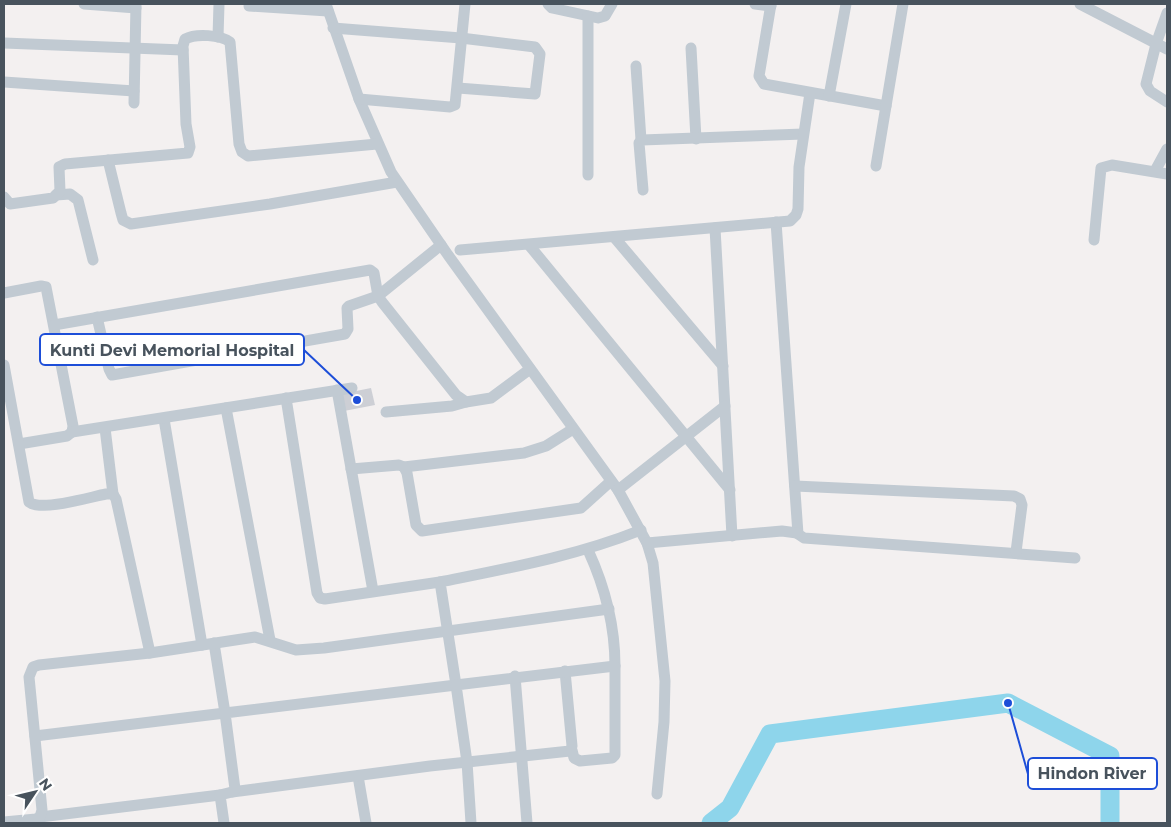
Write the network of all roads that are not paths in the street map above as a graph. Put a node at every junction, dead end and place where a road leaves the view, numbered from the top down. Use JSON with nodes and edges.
{"nodes":[{"id":1,"x":84,"y":4,"type":"edge"},
{"id":2,"x":219,"y":4,"type":"edge"},
{"id":3,"x":465,"y":4,"type":"edge"},
{"id":4,"x":548,"y":4,"type":"edge"},
{"id":5,"x":612,"y":4,"type":"edge"},
{"id":6,"x":755,"y":4,"type":"edge"},
{"id":7,"x":846,"y":4,"type":"edge"},
{"id":8,"x":902,"y":4,"type":"edge"},
{"id":9,"x":1080,"y":4,"type":"edge"},
{"id":10,"x":771,"y":5,"type":"edge"},
{"id":11,"x":136,"y":6,"type":"edge"},
{"id":12,"x":249,"y":6,"type":"dead end"},
{"id":13,"x":327,"y":7,"type":"edge"},
{"id":14,"x":1167,"y":13,"type":"edge"},
{"id":15,"x":588,"y":16,"type":"junction"},
{"id":16,"x":333,"y":28,"type":"junction"},
{"id":17,"x":218,"y":37,"type":"junction"},
{"id":18,"x":461,"y":38,"type":"junction"},
{"id":19,"x":4,"y":43,"type":"edge"},
{"id":20,"x":1156,"y":44,"type":"junction"},
{"id":21,"x":691,"y":48,"type":"dead end"},
{"id":22,"x":135,"y":49,"type":"junction"},
{"id":23,"x":1167,"y":49,"type":"edge"},
{"id":24,"x":183,"y":50,"type":"junction"},
{"id":25,"x":636,"y":66,"type":"dead end"},
{"id":26,"x":4,"y":82,"type":"edge"},
{"id":27,"x":458,"y":88,"type":"junction"},
{"id":28,"x":134,"y":91,"type":"junction"},
{"id":29,"x":810,"y":93,"type":"junction"},
{"id":30,"x":829,"y":96,"type":"junction"},
{"id":31,"x":359,"y":99,"type":"junction"},
{"id":32,"x":1167,"y":102,"type":"edge"},
{"id":33,"x":134,"y":103,"type":"dead end"},
{"id":34,"x":886,"y":106,"type":"junction"},
{"id":35,"x":803,"y":134,"type":"junction"},
{"id":36,"x":696,"y":139,"type":"junction"},
{"id":37,"x":640,"y":140,"type":"junction"},
{"id":38,"x":377,"y":144,"type":"junction"},
{"id":39,"x":1167,"y":149,"type":"edge"},
{"id":40,"x":108,"y":160,"type":"junction"},
{"id":41,"x":876,"y":166,"type":"dead end"},
{"id":42,"x":1155,"y":171,"type":"junction"},
{"id":43,"x":1167,"y":174,"type":"edge"},
{"id":44,"x":588,"y":175,"type":"dead end"},
{"id":45,"x":397,"y":182,"type":"junction"},
{"id":46,"x":642,"y":190,"type":"dead end"},
{"id":47,"x":56,"y":195,"type":"junction"},
{"id":48,"x":4,"y":197,"type":"edge"},
{"id":49,"x":776,"y":222,"type":"junction"},
{"id":50,"x":715,"y":228,"type":"junction"},
{"id":51,"x":614,"y":237,"type":"junction"},
{"id":52,"x":1094,"y":240,"type":"dead end"},
{"id":53,"x":529,"y":245,"type":"junction"},
{"id":54,"x":441,"y":246,"type":"junction"},
{"id":55,"x":460,"y":250,"type":"dead end"},
{"id":56,"x":93,"y":260,"type":"dead end"},
{"id":57,"x":4,"y":293,"type":"edge"},
{"id":58,"x":378,"y":296,"type":"junction"},
{"id":59,"x":97,"y":317,"type":"junction"},
{"id":60,"x":54,"y":325,"type":"junction"},
{"id":61,"x":723,"y":366,"type":"junction"},
{"id":62,"x":4,"y":368,"type":"edge"},
{"id":63,"x":530,"y":369,"type":"junction"},
{"id":64,"x":352,"y":388,"type":"dead end"},
{"id":65,"x":337,"y":390,"type":"junction"},
{"id":66,"x":286,"y":398,"type":"junction"},
{"id":67,"x":466,"y":402,"type":"junction"},
{"id":68,"x":725,"y":406,"type":"junction"},
{"id":69,"x":226,"y":408,"type":"junction"},
{"id":70,"x":386,"y":412,"type":"dead end"},
{"id":71,"x":164,"y":418,"type":"junction"},
{"id":72,"x":105,"y":428,"type":"junction"},
{"id":73,"x":573,"y":429,"type":"junction"},
{"id":74,"x":72,"y":432,"type":"junction"},
{"id":75,"x":686,"y":436,"type":"junction"},
{"id":76,"x":19,"y":444,"type":"junction"},
{"id":77,"x":404,"y":467,"type":"junction"},
{"id":78,"x":351,"y":469,"type":"junction"},
{"id":79,"x":614,"y":486,"type":"junction"},
{"id":80,"x":795,"y":486,"type":"junction"},
{"id":81,"x":730,"y":490,"type":"junction"},
{"id":82,"x":113,"y":494,"type":"junction"},
{"id":83,"x":641,"y":530,"type":"junction"},
{"id":84,"x":796,"y":533,"type":"junction"},
{"id":85,"x":732,"y":536,"type":"junction"},
{"id":86,"x":647,"y":543,"type":"junction"},
{"id":87,"x":588,"y":550,"type":"junction"},
{"id":88,"x":1016,"y":552,"type":"junction"},
{"id":89,"x":1075,"y":558,"type":"dead end"},
{"id":90,"x":440,"y":582,"type":"junction"},
{"id":91,"x":372,"y":591,"type":"junction"},
{"id":92,"x":609,"y":609,"type":"junction"},
{"id":93,"x":448,"y":631,"type":"junction"},
{"id":94,"x":270,"y":640,"type":"junction"},
{"id":95,"x":214,"y":643,"type":"junction"},
{"id":96,"x":202,"y":645,"type":"junction"},
{"id":97,"x":150,"y":653,"type":"junction"},
{"id":98,"x":615,"y":666,"type":"junction"},
{"id":99,"x":565,"y":671,"type":"junction"},
{"id":100,"x":515,"y":676,"type":"junction"},
{"id":101,"x":456,"y":684,"type":"junction"},
{"id":102,"x":225,"y":712,"type":"junction"},
{"id":103,"x":35,"y":736,"type":"junction"},
{"id":104,"x":572,"y":750,"type":"junction"},
{"id":105,"x":523,"y":757,"type":"junction"},
{"id":106,"x":467,"y":762,"type":"junction"},
{"id":107,"x":358,"y":776,"type":"junction"},
{"id":108,"x":232,"y":792,"type":"junction"},
{"id":109,"x":657,"y":794,"type":"dead end"},
{"id":110,"x":220,"y":795,"type":"junction"},
{"id":111,"x":34,"y":820,"type":"edge"},
{"id":112,"x":4,"y":822,"type":"edge"},
{"id":113,"x":224,"y":823,"type":"edge"},
{"id":114,"x":366,"y":823,"type":"edge"},
{"id":115,"x":471,"y":823,"type":"edge"},
{"id":116,"x":527,"y":823,"type":"edge"}],
"edges":[{"from":1,"to":11,"type":"street"},
{"from":2,"to":17,"type":"street"},
{"from":3,"to":18,"type":"street"},
{"from":4,"to":15,"type":"street"},
{"from":5,"to":15,"type":"street"},
{"from":6,"to":10,"type":"street"},
{"from":7,"to":30,"type":"street"},
{"from":8,"to":34,"type":"street"},
{"from":9,"to":20,"type":"street"},
{"from":10,"to":29,"type":"street"},
{"from":11,"to":22,"type":"street"},
{"from":12,"to":13,"type":"street"},
{"from":13,"to":16,"type":"street"},
{"from":14,"to":20,"type":"street"},
{"from":15,"to":44,"type":"street"},
{"from":16,"to":18,"type":"street"},
{"from":16,"to":31,"type":"street"},
{"from":17,"to":24,"type":"street"},
{"from":17,"to":38,"type":"street"},
{"from":18,"to":27,"type":"street"},
{"from":18,"to":27,"type":"street"},
{"from":19,"to":22,"type":"street"},
{"from":20,"to":23,"type":"street"},
{"from":20,"to":32,"type":"street"},
{"from":21,"to":36,"type":"street"},
{"from":22,"to":24,"type":"street"},
{"from":22,"to":28,"type":"street"},
{"from":24,"to":40,"type":"street"},
{"from":25,"to":37,"type":"street"},
{"from":26,"to":28,"type":"street"},
{"from":27,"to":31,"type":"street"},
{"from":28,"to":33,"type":"street"},
{"from":29,"to":30,"type":"street"},
{"from":29,"to":35,"type":"street"},
{"from":30,"to":34,"type":"street"},
{"from":31,"to":38,"type":"street"},
{"from":34,"to":41,"type":"street"},
{"from":35,"to":36,"type":"street"},
{"from":35,"to":49,"type":"street"},
{"from":36,"to":37,"type":"street"},
{"from":37,"to":46,"type":"street"},
{"from":38,"to":45,"type":"street"},
{"from":39,"to":42,"type":"street"},
{"from":40,"to":45,"type":"street"},
{"from":40,"to":47,"type":"street"},
{"from":42,"to":43,"type":"street"},
{"from":42,"to":52,"type":"street"},
{"from":45,"to":54,"type":"street"},
{"from":47,"to":48,"type":"street"},
{"from":47,"to":56,"type":"street"},
{"from":49,"to":50,"type":"street"},
{"from":49,"to":80,"type":"street"},
{"from":50,"to":51,"type":"street"},
{"from":50,"to":61,"type":"street"},
{"from":51,"to":53,"type":"street"},
{"from":51,"to":61,"type":"street"},
{"from":53,"to":55,"type":"street"},
{"from":53,"to":75,"type":"street"},
{"from":54,"to":58,"type":"street"},
{"from":54,"to":63,"type":"street"},
{"from":57,"to":60,"type":"street"},
{"from":58,"to":59,"type":"street"},
{"from":58,"to":59,"type":"street"},
{"from":58,"to":67,"type":"street"},
{"from":59,"to":60,"type":"street"},
{"from":60,"to":74,"type":"street"},
{"from":61,"to":68,"type":"street"},
{"from":62,"to":76,"type":"street"},
{"from":63,"to":67,"type":"street"},
{"from":63,"to":73,"type":"street"},
{"from":64,"to":65,"type":"street"},
{"from":65,"to":66,"type":"street"},
{"from":65,"to":78,"type":"street"},
{"from":66,"to":69,"type":"street"},
{"from":66,"to":91,"type":"street"},
{"from":67,"to":70,"type":"street"},
{"from":68,"to":75,"type":"street"},
{"from":68,"to":81,"type":"street"},
{"from":69,"to":71,"type":"street"},
{"from":69,"to":94,"type":"street"},
{"from":71,"to":72,"type":"street"},
{"from":71,"to":96,"type":"street"},
{"from":72,"to":74,"type":"street"},
{"from":72,"to":82,"type":"street"},
{"from":73,"to":77,"type":"street"},
{"from":73,"to":79,"type":"street"},
{"from":74,"to":76,"type":"street"},
{"from":75,"to":79,"type":"street"},
{"from":75,"to":81,"type":"street"},
{"from":76,"to":82,"type":"street"},
{"from":77,"to":78,"type":"street"},
{"from":77,"to":79,"type":"street"},
{"from":78,"to":91,"type":"street"},
{"from":79,"to":83,"type":"street"},
{"from":80,"to":84,"type":"street"},
{"from":80,"to":88,"type":"street"},
{"from":81,"to":85,"type":"street"},
{"from":82,"to":97,"type":"street"},
{"from":83,"to":86,"type":"street"},
{"from":83,"to":87,"type":"street"},
{"from":84,"to":85,"type":"street"},
{"from":84,"to":88,"type":"street"},
{"from":85,"to":86,"type":"street"},
{"from":86,"to":109,"type":"street"},
{"from":87,"to":90,"type":"street"},
{"from":87,"to":92,"type":"street"},
{"from":88,"to":89,"type":"street"},
{"from":90,"to":91,"type":"street"},
{"from":90,"to":93,"type":"street"},
{"from":92,"to":93,"type":"street"},
{"from":92,"to":98,"type":"street"},
{"from":93,"to":94,"type":"street"},
{"from":93,"to":101,"type":"street"},
{"from":94,"to":95,"type":"street"},
{"from":95,"to":96,"type":"street"},
{"from":95,"to":102,"type":"street"},
{"from":96,"to":97,"type":"street"},
{"from":97,"to":103,"type":"street"},
{"from":98,"to":99,"type":"street"},
{"from":98,"to":104,"type":"street"},
{"from":99,"to":100,"type":"street"},
{"from":99,"to":104,"type":"street"},
{"from":100,"to":101,"type":"street"},
{"from":100,"to":105,"type":"street"},
{"from":101,"to":102,"type":"street"},
{"from":101,"to":106,"type":"street"},
{"from":102,"to":103,"type":"street"},
{"from":102,"to":108,"type":"street"},
{"from":103,"to":111,"type":"street"},
{"from":104,"to":105,"type":"street"},
{"from":105,"to":106,"type":"street"},
{"from":105,"to":116,"type":"street"},
{"from":106,"to":107,"type":"street"},
{"from":106,"to":115,"type":"street"},
{"from":107,"to":108,"type":"street"},
{"from":107,"to":114,"type":"street"},
{"from":108,"to":110,"type":"street"},
{"from":110,"to":111,"type":"street"},
{"from":110,"to":113,"type":"street"},
{"from":111,"to":112,"type":"street"}]}
